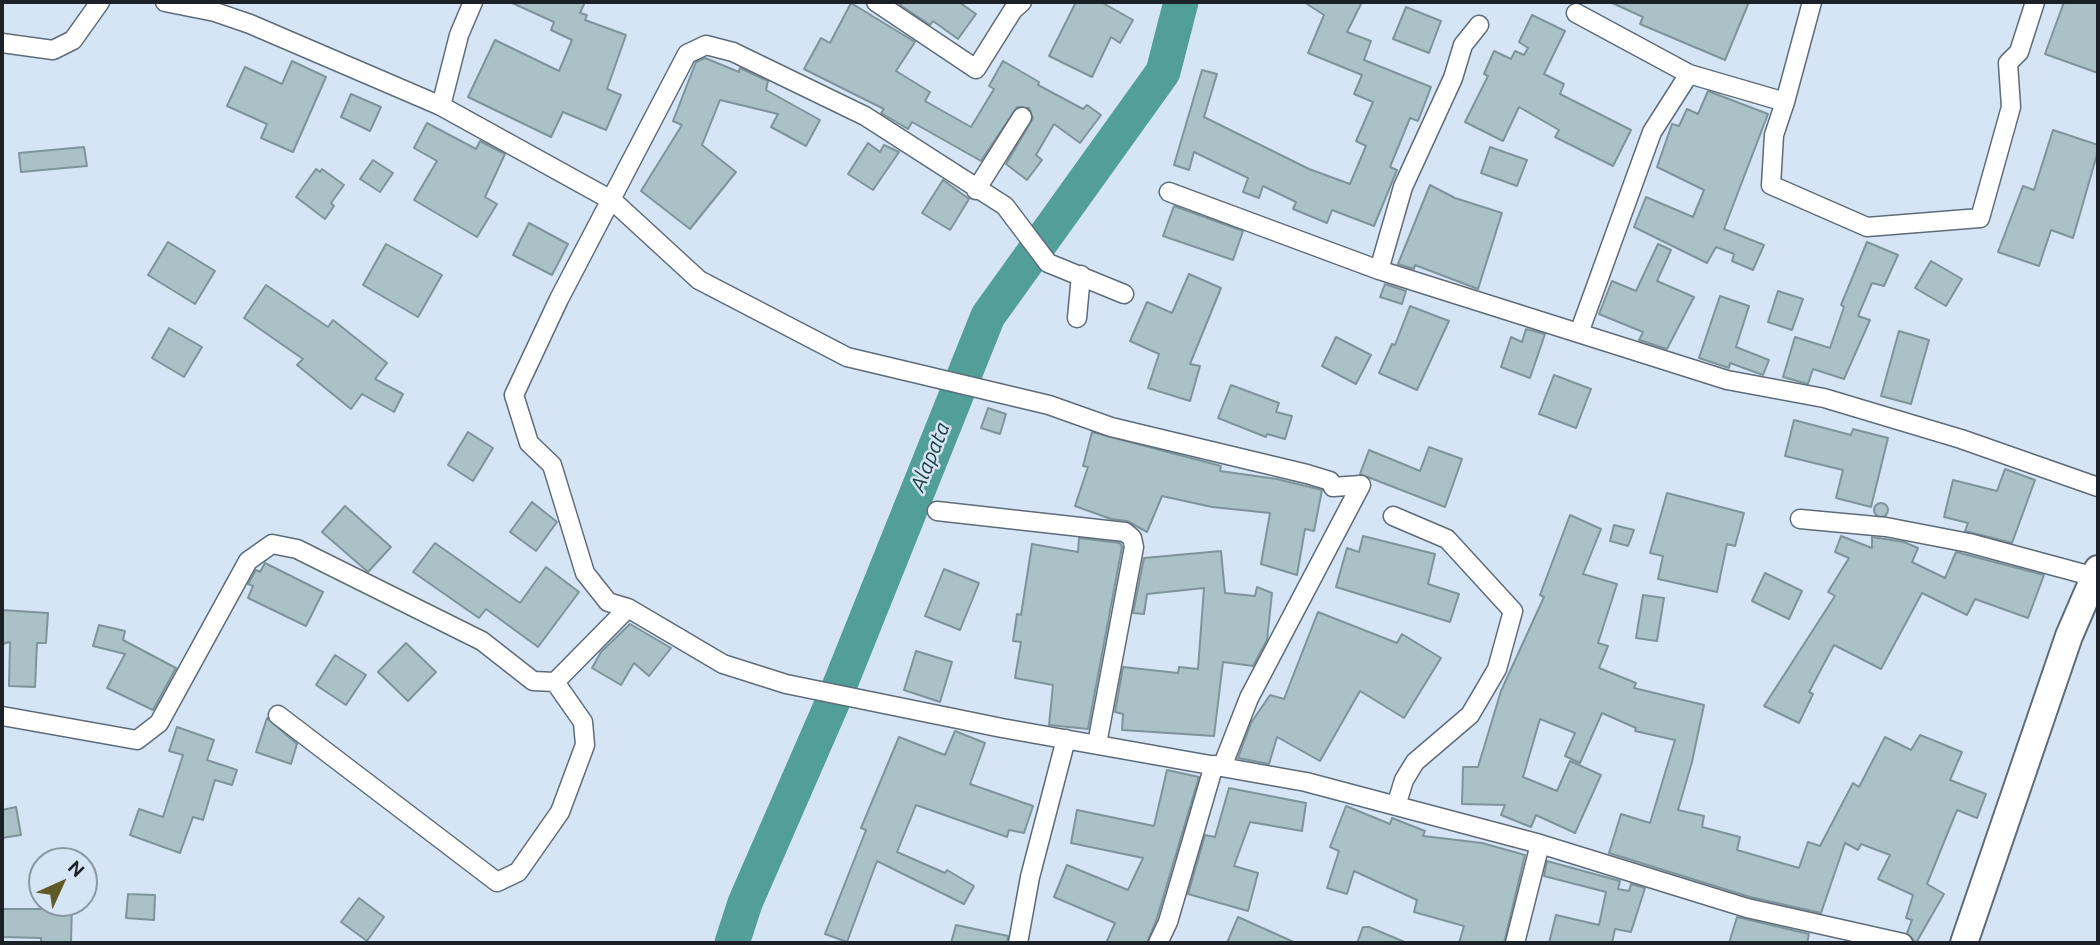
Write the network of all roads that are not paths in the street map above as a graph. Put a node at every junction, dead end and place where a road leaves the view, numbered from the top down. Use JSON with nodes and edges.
{"nodes":[{"id":1,"x":100,"y":2,"type":"edge"},
{"id":2,"x":165,"y":2,"type":"edge"},
{"id":3,"x":472,"y":2,"type":"edge"},
{"id":4,"x":876,"y":2,"type":"edge"},
{"id":5,"x":1022,"y":2,"type":"edge"},
{"id":6,"x":1812,"y":2,"type":"edge"},
{"id":7,"x":2035,"y":2,"type":"edge"},
{"id":8,"x":1576,"y":13,"type":"dead end"},
{"id":9,"x":1479,"y":25,"type":"dead end"},
{"id":10,"x":2,"y":43,"type":"edge"},
{"id":11,"x":1689,"y":74,"type":"junction"},
{"id":12,"x":1785,"y":102,"type":"junction"},
{"id":13,"x":441,"y":106,"type":"junction"},
{"id":14,"x":1022,"y":117,"type":"dead end"},
{"id":15,"x":976,"y":190,"type":"junction"},
{"id":16,"x":1169,"y":192,"type":"dead end"},
{"id":17,"x":613,"y":201,"type":"junction"},
{"id":18,"x":1379,"y":270,"type":"junction"},
{"id":19,"x":1081,"y":275,"type":"junction"},
{"id":20,"x":1124,"y":295,"type":"dead end"},
{"id":21,"x":1077,"y":318,"type":"dead end"},
{"id":22,"x":1579,"y":332,"type":"junction"},
{"id":23,"x":2098,"y":487,"type":"edge"},
{"id":24,"x":937,"y":511,"type":"dead end"},
{"id":25,"x":1393,"y":516,"type":"dead end"},
{"id":26,"x":1800,"y":519,"type":"dead end"},
{"id":27,"x":2097,"y":573,"type":"edge"},
{"id":28,"x":628,"y":608,"type":"junction"},
{"id":29,"x":555,"y":682,"type":"junction"},
{"id":30,"x":278,"y":715,"type":"dead end"},
{"id":31,"x":2,"y":716,"type":"edge"},
{"id":32,"x":1066,"y":739,"type":"junction"},
{"id":33,"x":1097,"y":744,"type":"junction"},
{"id":34,"x":1218,"y":766,"type":"junction"},
{"id":35,"x":1396,"y":806,"type":"junction"},
{"id":36,"x":1540,"y":844,"type":"junction"},
{"id":37,"x":1018,"y":943,"type":"edge"},
{"id":38,"x":1157,"y":943,"type":"edge"},
{"id":39,"x":1515,"y":943,"type":"edge"},
{"id":40,"x":1903,"y":943,"type":"edge"},
{"id":41,"x":1964,"y":943,"type":"edge"}],
"edges":[{"from":1,"to":10,"type":"street"},
{"from":2,"to":13,"type":"street"},
{"from":3,"to":13,"type":"street"},
{"from":4,"to":5,"type":"street"},
{"from":6,"to":12,"type":"street"},
{"from":7,"to":12,"type":"street"},
{"from":8,"to":11,"type":"street"},
{"from":9,"to":18,"type":"street"},
{"from":11,"to":12,"type":"street"},
{"from":11,"to":22,"type":"street"},
{"from":13,"to":17,"type":"street"},
{"from":14,"to":15,"type":"street"},
{"from":15,"to":17,"type":"street"},
{"from":15,"to":19,"type":"street"},
{"from":16,"to":18,"type":"street"},
{"from":17,"to":28,"type":"street"},
{"from":17,"to":34,"type":"street"},
{"from":18,"to":22,"type":"street"},
{"from":19,"to":20,"type":"street"},
{"from":19,"to":21,"type":"street"},
{"from":22,"to":23,"type":"street"},
{"from":24,"to":33,"type":"street"},
{"from":25,"to":35,"type":"street"},
{"from":26,"to":27,"type":"street"},
{"from":27,"to":41,"type":"main road"},
{"from":28,"to":29,"type":"street"},
{"from":28,"to":32,"type":"street"},
{"from":29,"to":30,"type":"street"},
{"from":29,"to":31,"type":"street"},
{"from":32,"to":33,"type":"street"},
{"from":32,"to":37,"type":"street"},
{"from":33,"to":34,"type":"street"},
{"from":34,"to":35,"type":"street"},
{"from":34,"to":38,"type":"street"},
{"from":35,"to":36,"type":"street"},
{"from":36,"to":39,"type":"street"},
{"from":36,"to":40,"type":"street"}]}
